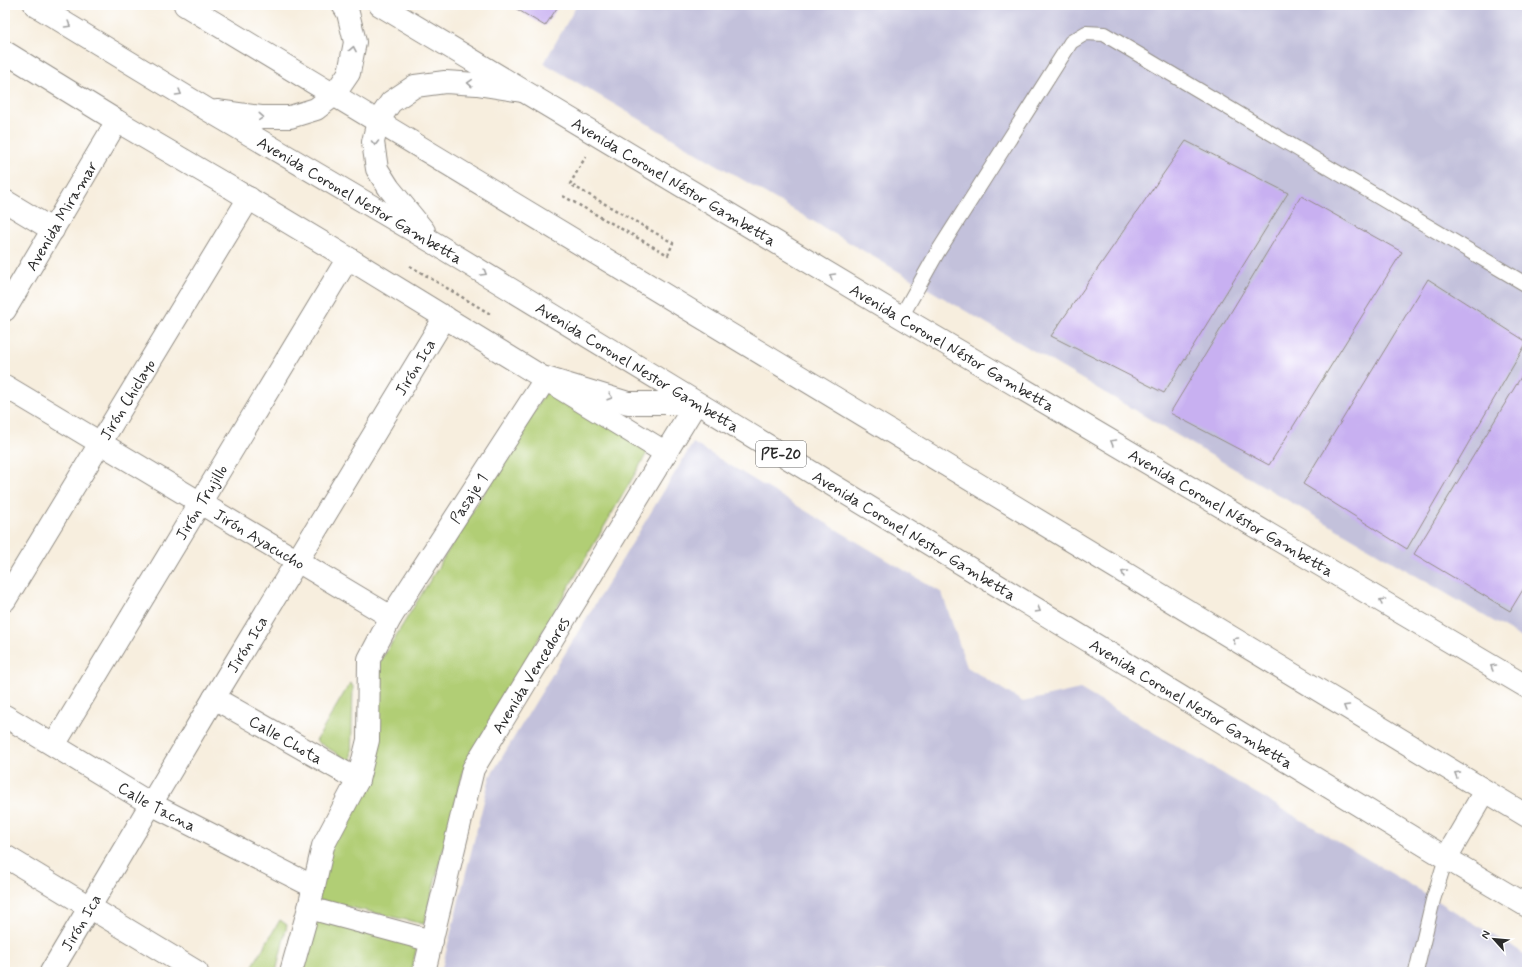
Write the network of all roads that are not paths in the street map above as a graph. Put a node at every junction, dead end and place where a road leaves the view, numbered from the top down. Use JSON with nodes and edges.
{"nodes":[{"id":1,"x":35,"y":5,"type":"edge"},
{"id":2,"x":185,"y":5,"type":"edge"},
{"id":3,"x":342,"y":5,"type":"edge"},
{"id":4,"x":380,"y":5,"type":"edge"},
{"id":5,"x":5,"y":52,"type":"edge"},
{"id":6,"x":522,"y":91,"type":"junction"},
{"id":7,"x":334,"y":95,"type":"junction"},
{"id":8,"x":208,"y":110,"type":"junction"},
{"id":9,"x":117,"y":121,"type":"junction"},
{"id":10,"x":378,"y":122,"type":"junction"},
{"id":11,"x":249,"y":198,"type":"junction"},
{"id":12,"x":5,"y":201,"type":"edge"},
{"id":13,"x":53,"y":230,"type":"junction"},
{"id":14,"x":436,"y":244,"type":"junction"},
{"id":15,"x":348,"y":258,"type":"junction"},
{"id":16,"x":1527,"y":286,"type":"edge"},
{"id":17,"x":5,"y":310,"type":"edge"},
{"id":18,"x":445,"y":317,"type":"junction"},
{"id":19,"x":901,"y":317,"type":"junction"},
{"id":20,"x":546,"y":378,"type":"junction"},
{"id":21,"x":5,"y":386,"type":"edge"},
{"id":22,"x":696,"y":403,"type":"junction"},
{"id":23,"x":100,"y":443,"type":"junction"},
{"id":24,"x":666,"y":453,"type":"junction"},
{"id":25,"x":200,"y":503,"type":"junction"},
{"id":26,"x":297,"y":561,"type":"junction"},
{"id":27,"x":5,"y":600,"type":"edge"},
{"id":28,"x":391,"y":618,"type":"junction"},
{"id":29,"x":1527,"y":687,"type":"edge"},
{"id":30,"x":214,"y":698,"type":"junction"},
{"id":31,"x":5,"y":716,"type":"edge"},
{"id":32,"x":54,"y":745,"type":"junction"},
{"id":33,"x":358,"y":780,"type":"junction"},
{"id":34,"x":1485,"y":791,"type":"junction"},
{"id":35,"x":151,"y":804,"type":"junction"},
{"id":36,"x":1527,"y":816,"type":"edge"},
{"id":37,"x":5,"y":856,"type":"edge"},
{"id":38,"x":1446,"y":858,"type":"junction"},
{"id":39,"x":311,"y":898,"type":"junction"},
{"id":40,"x":1527,"y":906,"type":"edge"},
{"id":41,"x":88,"y":907,"type":"junction"},
{"id":42,"x":432,"y":941,"type":"junction"},
{"id":43,"x":185,"y":969,"type":"edge"},
{"id":44,"x":51,"y":972,"type":"edge"},
{"id":45,"x":291,"y":972,"type":"edge"},
{"id":46,"x":424,"y":972,"type":"edge"},
{"id":47,"x":1416,"y":972,"type":"edge"}],
"edges":[{"from":1,"to":8,"type":"main road","name":"Avenida Coronel Nestor Gambetta","number":"PE-20","one_way":true},
{"from":2,"to":7,"type":"main road"},
{"from":7,"to":3,"type":"main road","one_way":true},
{"from":4,"to":6,"type":"main road","name":"Avenida Coronel Néstor Gambetta"},
{"from":5,"to":9,"type":"main road"},
{"from":6,"to":10,"type":"main road","one_way":true},
{"from":19,"to":6,"type":"main road","name":"Avenida Coronel Néstor Gambetta","one_way":true},
{"from":8,"to":7,"type":"main road","one_way":true},
{"from":7,"to":10,"type":"main road"},
{"from":8,"to":14,"type":"main road","name":"Avenida Coronel Nestor Gambetta","number":"PE-20"},
{"from":9,"to":11,"type":"main road"},
{"from":9,"to":13,"type":"main road","name":"Avenida Miramar"},
{"from":10,"to":14,"type":"main road","one_way":true},
{"from":34,"to":10,"type":"main road","one_way":true},
{"from":11,"to":15,"type":"main road"},
{"from":11,"to":23,"type":"main road","name":"Jirón Chiclayo"},
{"from":12,"to":13,"type":"main road"},
{"from":13,"to":17,"type":"main road","name":"Avenida Miramar"},
{"from":14,"to":22,"type":"main road","name":"Avenida Coronel Nestor Gambetta","number":"PE-20","one_way":true},
{"from":15,"to":18,"type":"main road"},
{"from":15,"to":25,"type":"main road","name":"Jirón Trujillo"},
{"from":16,"to":19,"type":"lane"},
{"from":18,"to":20,"type":"main road"},
{"from":18,"to":26,"type":"main road","name":"Jirón Ica"},
{"from":29,"to":19,"type":"main road","name":"Avenida Coronel Néstor Gambetta","one_way":true},
{"from":20,"to":22,"type":"main road","one_way":true},
{"from":20,"to":24,"type":"main road"},
{"from":20,"to":28,"type":"main road","name":"Pasaje 1"},
{"from":21,"to":23,"type":"main road","name":"Jirón Ayacucho"},
{"from":22,"to":24,"type":"main road","name":"Avenida Vencedores"},
{"from":22,"to":38,"type":"main road","name":"Avenida Coronel Nestor Gambetta","number":"PE-20","one_way":true},
{"from":23,"to":25,"type":"main road","name":"Jirón Ayacucho"},
{"from":23,"to":27,"type":"main road","name":"Jirón Chiclayo"},
{"from":24,"to":42,"type":"main road","name":"Avenida Vencedores"},
{"from":25,"to":26,"type":"main road","name":"Jirón Ayacucho"},
{"from":25,"to":32,"type":"main road","name":"Jirón Trujillo"},
{"from":26,"to":28,"type":"main road","name":"Jirón Ayacucho"},
{"from":26,"to":30,"type":"main road","name":"Jirón Ica"},
{"from":28,"to":33,"type":"main road","name":"Pasaje 1"},
{"from":30,"to":33,"type":"main road","name":"Calle Chota"},
{"from":30,"to":35,"type":"main road","name":"Jirón Ica"},
{"from":31,"to":32,"type":"main road","name":"Calle Tacna"},
{"from":32,"to":35,"type":"main road","name":"Calle Tacna"},
{"from":33,"to":39,"type":"main road","name":"Pasaje 1"},
{"from":34,"to":36,"type":"main road"},
{"from":34,"to":38,"type":"main road"},
{"from":35,"to":39,"type":"main road","name":"Calle Tacna"},
{"from":35,"to":41,"type":"main road","name":"Jirón Ica"},
{"from":37,"to":41,"type":"main road"},
{"from":38,"to":40,"type":"main road","name":"Avenida Coronel Nestor Gambetta","number":"PE-20"},
{"from":38,"to":47,"type":"lane"},
{"from":39,"to":42,"type":"main road","name":"Calle Tacna"},
{"from":39,"to":45,"type":"main road","name":"Pasaje 1"},
{"from":41,"to":43,"type":"main road"},
{"from":41,"to":44,"type":"main road","name":"Jirón Ica"},
{"from":42,"to":46,"type":"main road","name":"Avenida Vencedores"}]}
